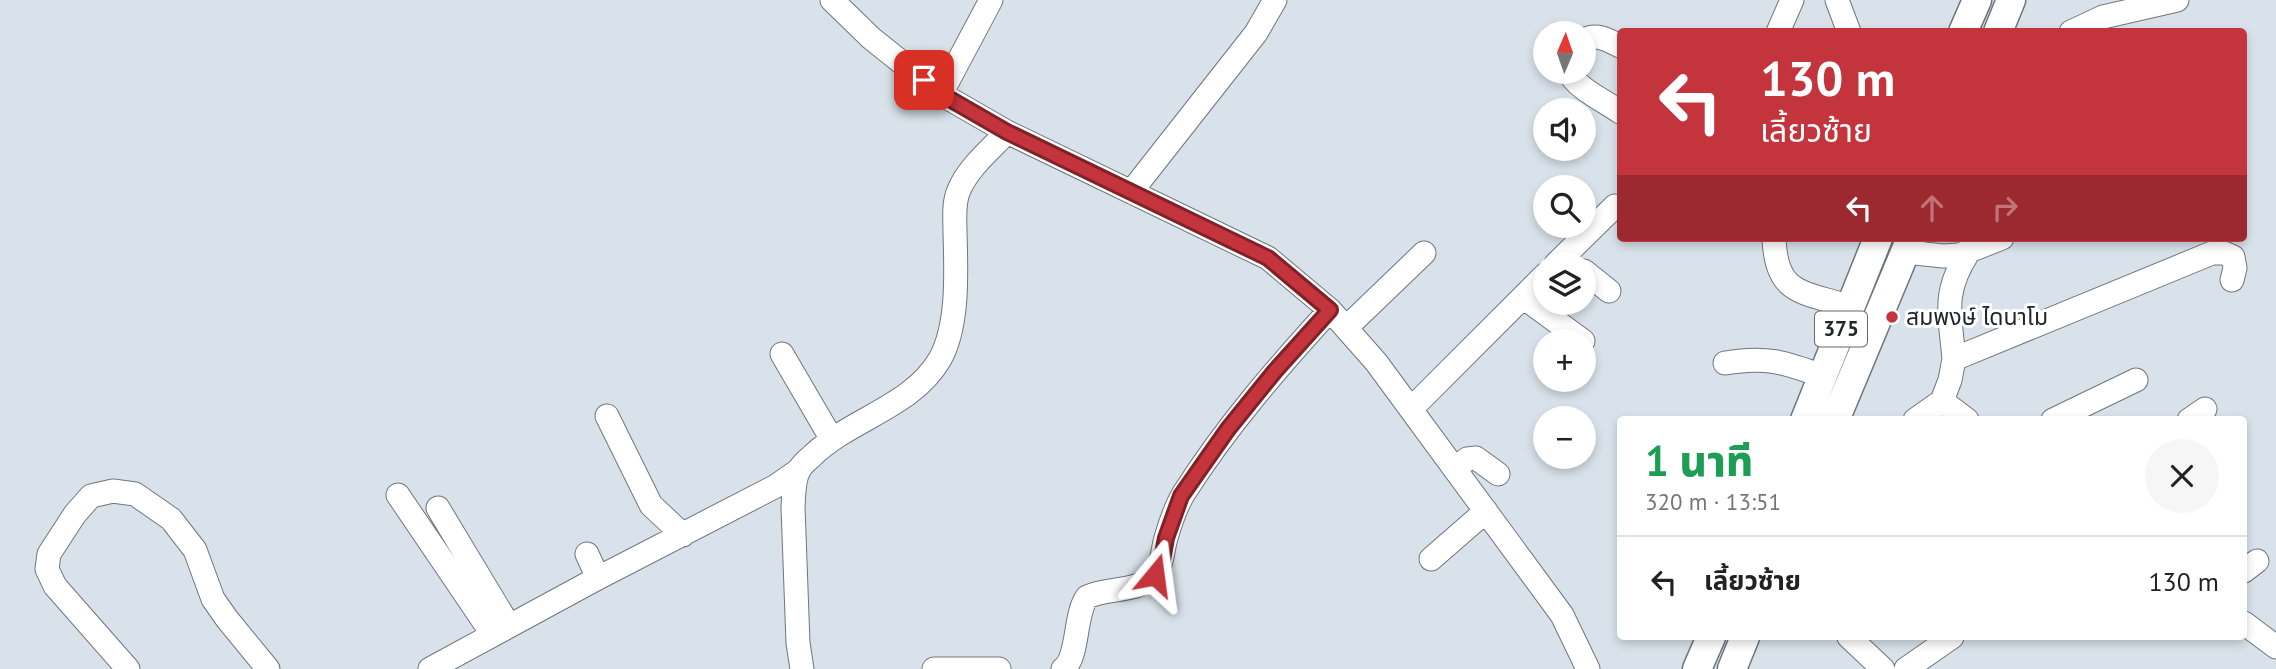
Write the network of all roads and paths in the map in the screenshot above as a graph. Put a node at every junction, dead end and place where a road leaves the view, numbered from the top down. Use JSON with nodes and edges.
{"nodes":[{"id":1,"x":832,"y":0,"type":"edge"},
{"id":2,"x":991,"y":0,"type":"edge"},
{"id":3,"x":1275,"y":0,"type":"edge"},
{"id":4,"x":1792,"y":0,"type":"edge"},
{"id":5,"x":1837,"y":0,"type":"edge"},
{"id":6,"x":1977,"y":0,"type":"edge"},
{"id":7,"x":2011,"y":0,"type":"edge"},
{"id":8,"x":2177,"y":0,"type":"edge"},
{"id":9,"x":1780,"y":28,"type":"edge"},
{"id":10,"x":1848,"y":28,"type":"edge"},
{"id":11,"x":1965,"y":28,"type":"edge"},
{"id":12,"x":2000,"y":28,"type":"edge"},
{"id":13,"x":2080,"y":28,"type":"edge"},
{"id":14,"x":1596,"y":37,"type":"edge"},
{"id":15,"x":1617,"y":44,"type":"edge"},
{"id":16,"x":1581,"y":84,"type":"edge"},
{"id":17,"x":941,"y":94,"type":"junction"},
{"id":18,"x":1617,"y":110,"type":"edge"},
{"id":19,"x":1007,"y":132,"type":"junction"},
{"id":20,"x":1131,"y":192,"type":"junction"},
{"id":21,"x":1615,"y":206,"type":"dead end"},
{"id":22,"x":1774,"y":242,"type":"edge"},
{"id":23,"x":1876,"y":242,"type":"edge"},
{"id":24,"x":1994,"y":242,"type":"edge"},
{"id":25,"x":1908,"y":245,"type":"edge"},
{"id":26,"x":2210,"y":246,"type":"edge"},
{"id":27,"x":1573,"y":252,"type":"edge"},
{"id":28,"x":1424,"y":253,"type":"dead end"},
{"id":29,"x":1968,"y":253,"type":"junction"},
{"id":30,"x":1596,"y":281,"type":"edge"},
{"id":31,"x":2232,"y":281,"type":"dead end"},
{"id":32,"x":1533,"y":287,"type":"edge"},
{"id":33,"x":1609,"y":291,"type":"dead end"},
{"id":34,"x":1523,"y":297,"type":"junction"},
{"id":35,"x":1850,"y":307,"type":"junction"},
{"id":36,"x":1330,"y":310,"type":"junction"},
{"id":37,"x":1346,"y":327,"type":"junction"},
{"id":38,"x":1566,"y":329,"type":"edge"},
{"id":39,"x":782,"y":354,"type":"dead end"},
{"id":40,"x":1954,"y":359,"type":"junction"},
{"id":41,"x":1725,"y":363,"type":"dead end"},
{"id":42,"x":1822,"y":376,"type":"junction"},
{"id":43,"x":2136,"y":380,"type":"dead end"},
{"id":44,"x":1942,"y":401,"type":"junction"},
{"id":45,"x":1411,"y":409,"type":"junction"},
{"id":46,"x":607,"y":416,"type":"dead end"},
{"id":47,"x":1807,"y":416,"type":"edge"},
{"id":48,"x":1837,"y":416,"type":"edge"},
{"id":49,"x":1921,"y":416,"type":"edge"},
{"id":50,"x":1962,"y":416,"type":"edge"},
{"id":51,"x":2061,"y":416,"type":"edge"},
{"id":52,"x":831,"y":438,"type":"junction"},
{"id":53,"x":799,"y":470,"type":"junction"},
{"id":54,"x":1456,"y":470,"type":"junction"},
{"id":55,"x":1498,"y":474,"type":"dead end"},
{"id":56,"x":398,"y":495,"type":"dead end"},
{"id":57,"x":438,"y":508,"type":"dead end"},
{"id":58,"x":1486,"y":511,"type":"junction"},
{"id":59,"x":683,"y":535,"type":"junction"},
{"id":60,"x":587,"y":554,"type":"dead end"},
{"id":61,"x":1431,"y":559,"type":"dead end"},
{"id":62,"x":598,"y":578,"type":"junction"},
{"id":63,"x":2247,"y":625,"type":"edge"},
{"id":64,"x":501,"y":630,"type":"junction"},
{"id":65,"x":1710,"y":640,"type":"edge"},
{"id":66,"x":1744,"y":640,"type":"edge"},
{"id":67,"x":1852,"y":640,"type":"edge"},
{"id":68,"x":1948,"y":640,"type":"edge"},
{"id":69,"x":2276,"y":647,"type":"edge"},
{"id":70,"x":795,"y":667,"type":"edge"},
{"id":71,"x":128,"y":669,"type":"edge"},
{"id":72,"x":268,"y":669,"type":"edge"},
{"id":73,"x":430,"y":669,"type":"edge"},
{"id":74,"x":934,"y":669,"type":"edge"},
{"id":75,"x":999,"y":669,"type":"edge"},
{"id":76,"x":1063,"y":669,"type":"edge"},
{"id":77,"x":1588,"y":669,"type":"edge"},
{"id":78,"x":1698,"y":669,"type":"edge"},
{"id":79,"x":1732,"y":669,"type":"edge"},
{"id":80,"x":1882,"y":669,"type":"edge"},
{"id":81,"x":1906,"y":669,"type":"edge"}],
"edges":[{"from":1,"to":17,"type":"street"},
{"from":2,"to":17,"type":"street"},
{"from":3,"to":20,"type":"street"},
{"from":4,"to":9,"type":"street"},
{"from":5,"to":10,"type":"street"},
{"from":6,"to":11,"type":"main road"},
{"from":7,"to":12,"type":"main road"},
{"from":8,"to":13,"type":"street"},
{"from":14,"to":15,"type":"street"},
{"from":16,"to":18,"type":"street"},
{"from":17,"to":19,"type":"street"},
{"from":19,"to":20,"type":"street"},
{"from":19,"to":52,"type":"street"},
{"from":20,"to":36,"type":"street"},
{"from":21,"to":27,"type":"street"},
{"from":22,"to":35,"type":"street"},
{"from":23,"to":35,"type":"main road","number":"375"},
{"from":24,"to":29,"type":"street"},
{"from":25,"to":29,"type":"street"},
{"from":25,"to":48,"type":"main road","number":"375"},
{"from":26,"to":31,"type":"street"},
{"from":26,"to":40,"type":"street"},
{"from":28,"to":37,"type":"street"},
{"from":29,"to":40,"type":"street"},
{"from":30,"to":33,"type":"street"},
{"from":32,"to":34,"type":"street"},
{"from":34,"to":38,"type":"street"},
{"from":34,"to":45,"type":"street"},
{"from":35,"to":42,"type":"main road","number":"375"},
{"from":36,"to":37,"type":"street"},
{"from":36,"to":76,"type":"street"},
{"from":37,"to":45,"type":"street"},
{"from":39,"to":52,"type":"street"},
{"from":40,"to":44,"type":"street"},
{"from":41,"to":42,"type":"street"},
{"from":42,"to":47,"type":"main road","number":"375"},
{"from":43,"to":51,"type":"street"},
{"from":44,"to":49,"type":"street"},
{"from":44,"to":50,"type":"street"},
{"from":45,"to":54,"type":"street"},
{"from":46,"to":59,"type":"street"},
{"from":52,"to":53,"type":"street"},
{"from":53,"to":59,"type":"street"},
{"from":53,"to":70,"type":"street"},
{"from":54,"to":55,"type":"street"},
{"from":54,"to":58,"type":"street"},
{"from":56,"to":64,"type":"street"},
{"from":57,"to":64,"type":"street"},
{"from":58,"to":61,"type":"street"},
{"from":58,"to":77,"type":"street"},
{"from":59,"to":62,"type":"street"},
{"from":60,"to":62,"type":"street"},
{"from":62,"to":64,"type":"street"},
{"from":63,"to":69,"type":"street"},
{"from":64,"to":73,"type":"street"},
{"from":65,"to":78,"type":"main road"},
{"from":66,"to":79,"type":"main road"},
{"from":67,"to":80,"type":"street"},
{"from":68,"to":81,"type":"street"},
{"from":71,"to":72,"type":"street"},
{"from":74,"to":75,"type":"street"}]}
